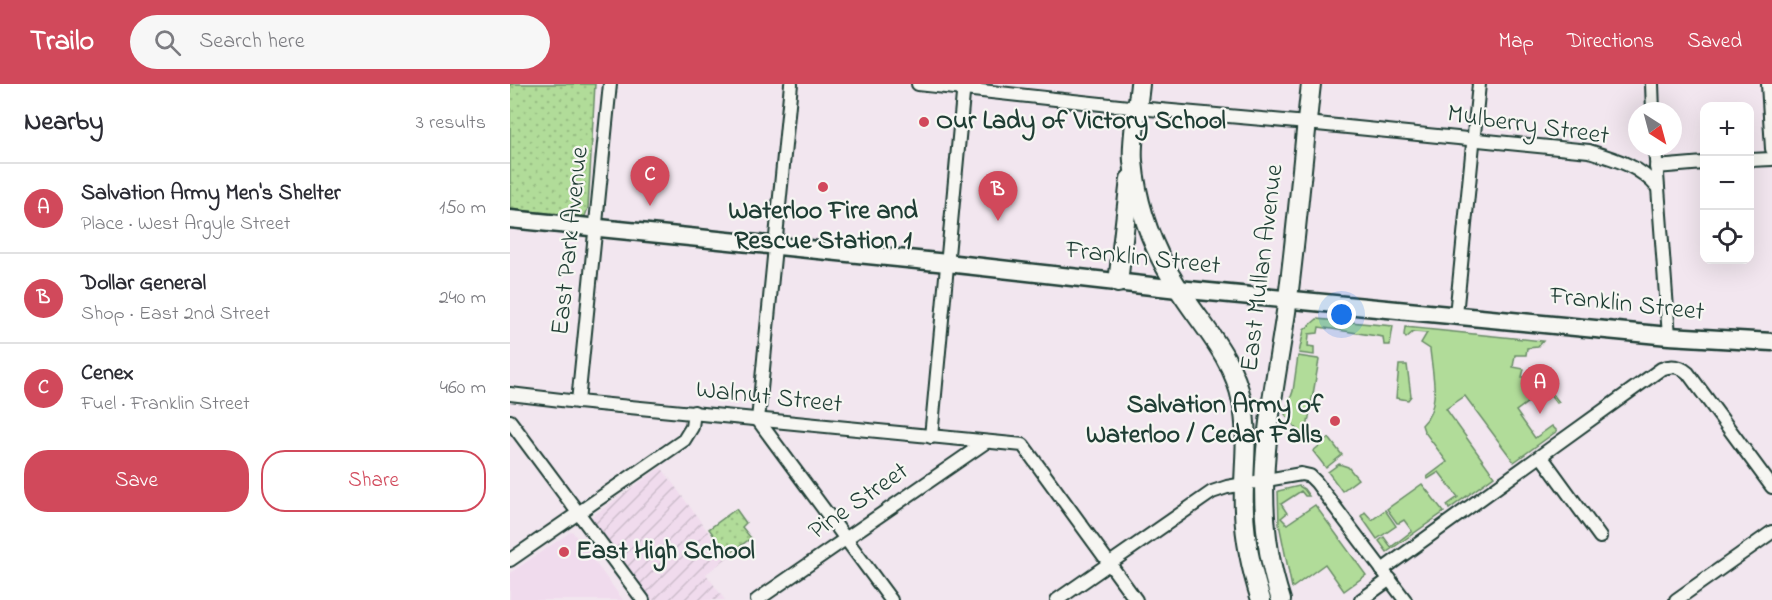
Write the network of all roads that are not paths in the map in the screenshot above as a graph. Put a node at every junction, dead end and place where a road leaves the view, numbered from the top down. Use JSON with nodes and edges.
{"nodes":[{"id":1,"x":610,"y":84,"type":"edge"},
{"id":2,"x":791,"y":84,"type":"edge"},
{"id":3,"x":918,"y":84,"type":"edge"},
{"id":4,"x":1140,"y":84,"type":"edge"},
{"id":5,"x":1311,"y":84,"type":"edge"},
{"id":6,"x":1479,"y":84,"type":"edge"},
{"id":7,"x":1652,"y":84,"type":"edge"},
{"id":8,"x":1768,"y":84,"type":"edge"},
{"id":9,"x":964,"y":86,"type":"edge"},
{"id":10,"x":1653,"y":102,"type":"edge"},
{"id":11,"x":1138,"y":108,"type":"junction"},
{"id":12,"x":1307,"y":123,"type":"junction"},
{"id":13,"x":1473,"y":140,"type":"junction"},
{"id":14,"x":1772,"y":149,"type":"edge"},
{"id":15,"x":1655,"y":156,"type":"edge"},
{"id":16,"x":1133,"y":159,"type":"junction"},
{"id":17,"x":1772,"y":159,"type":"edge"},
{"id":18,"x":1754,"y":160,"type":"edge"},
{"id":19,"x":1700,"y":163,"type":"edge"},
{"id":20,"x":1656,"y":166,"type":"junction"},
{"id":21,"x":1658,"y":188,"type":"junction"},
{"id":22,"x":510,"y":219,"type":"edge"},
{"id":23,"x":595,"y":228,"type":"junction"},
{"id":24,"x":775,"y":246,"type":"junction"},
{"id":25,"x":947,"y":263,"type":"junction"},
{"id":26,"x":1118,"y":283,"type":"junction"},
{"id":27,"x":1178,"y":289,"type":"junction"},
{"id":28,"x":1288,"y":299,"type":"junction"},
{"id":29,"x":1456,"y":315,"type":"junction"},
{"id":30,"x":1669,"y":336,"type":"junction"},
{"id":31,"x":1772,"y":342,"type":"edge"},
{"id":32,"x":510,"y":394,"type":"edge"},
{"id":33,"x":578,"y":402,"type":"junction"},
{"id":34,"x":694,"y":412,"type":"junction"},
{"id":35,"x":758,"y":420,"type":"junction"},
{"id":36,"x":510,"y":421,"type":"edge"},
{"id":37,"x":931,"y":437,"type":"junction"},
{"id":38,"x":986,"y":442,"type":"junction"},
{"id":39,"x":1541,"y":456,"type":"junction"},
{"id":40,"x":1264,"y":480,"type":"junction"},
{"id":41,"x":1244,"y":484,"type":"junction"},
{"id":42,"x":1772,"y":487,"type":"edge"},
{"id":43,"x":578,"y":514,"type":"junction"},
{"id":44,"x":1772,"y":532,"type":"edge"},
{"id":45,"x":1600,"y":537,"type":"dead end"},
{"id":46,"x":846,"y":538,"type":"junction"},
{"id":47,"x":510,"y":561,"type":"edge"},
{"id":48,"x":1110,"y":563,"type":"junction"},
{"id":49,"x":1386,"y":575,"type":"junction"},
{"id":50,"x":643,"y":600,"type":"edge"},
{"id":51,"x":757,"y":600,"type":"edge"},
{"id":52,"x":891,"y":600,"type":"edge"},
{"id":53,"x":1057,"y":600,"type":"edge"},
{"id":54,"x":1136,"y":600,"type":"edge"},
{"id":55,"x":1261,"y":600,"type":"edge"},
{"id":56,"x":1281,"y":600,"type":"edge"},
{"id":57,"x":1361,"y":600,"type":"edge"},
{"id":58,"x":1405,"y":600,"type":"edge"},
{"id":59,"x":1676,"y":600,"type":"edge"}],
"edges":[{"from":1,"to":23,"type":"street","name":"East Park Avenue"},
{"from":2,"to":24,"type":"street"},
{"from":3,"to":9,"type":"street","name":"Mulberry Street"},
{"from":4,"to":11,"type":"highway"},
{"from":5,"to":12,"type":"highway","name":"East Mullan Avenue"},
{"from":6,"to":13,"type":"street"},
{"from":7,"to":10,"type":"street"},
{"from":8,"to":14,"type":"street"},
{"from":9,"to":11,"type":"street","name":"Mulberry Street"},
{"from":9,"to":25,"type":"street"},
{"from":11,"to":12,"type":"street","name":"Mulberry Street"},
{"from":11,"to":16,"type":"highway"},
{"from":12,"to":13,"type":"street","name":"Mulberry Street"},
{"from":12,"to":28,"type":"highway","name":"East Mullan Avenue"},
{"from":13,"to":21,"type":"street","name":"Mulberry Street"},
{"from":13,"to":29,"type":"street"},
{"from":15,"to":20,"type":"street"},
{"from":16,"to":26,"type":"highway"},
{"from":16,"to":27,"type":"highway"},
{"from":17,"to":18,"type":"street"},
{"from":19,"to":20,"type":"street"},
{"from":20,"to":21,"type":"street"},
{"from":21,"to":30,"type":"street"},
{"from":22,"to":23,"type":"main road","name":"Franklin Street"},
{"from":23,"to":24,"type":"main road","name":"Franklin Street"},
{"from":23,"to":33,"type":"street","name":"East Park Avenue"},
{"from":24,"to":25,"type":"main road","name":"Franklin Street"},
{"from":24,"to":35,"type":"street"},
{"from":25,"to":26,"type":"main road","name":"Franklin Street"},
{"from":25,"to":37,"type":"street"},
{"from":26,"to":27,"type":"main road","name":"Franklin Street"},
{"from":27,"to":28,"type":"main road","name":"Franklin Street"},
{"from":27,"to":41,"type":"highway"},
{"from":28,"to":29,"type":"main road","name":"Franklin Street"},
{"from":28,"to":40,"type":"highway","name":"East Mullan Avenue"},
{"from":29,"to":30,"type":"main road","name":"Franklin Street"},
{"from":30,"to":31,"type":"main road","name":"Franklin Street"},
{"from":32,"to":33,"type":"street","name":"Walnut Street"},
{"from":33,"to":34,"type":"street","name":"Walnut Street"},
{"from":34,"to":35,"type":"street","name":"Walnut Street"},
{"from":34,"to":43,"type":"street"},
{"from":35,"to":37,"type":"street","name":"Walnut Street"},
{"from":35,"to":46,"type":"street"},
{"from":36,"to":43,"type":"street"},
{"from":37,"to":38,"type":"street","name":"Walnut Street"},
{"from":38,"to":46,"type":"street","name":"Pine Street"},
{"from":38,"to":48,"type":"street","name":"Walnut Street"},
{"from":39,"to":42,"type":"street"},
{"from":39,"to":45,"type":"street"},
{"from":39,"to":49,"type":"street"},
{"from":40,"to":41,"type":"street"},
{"from":40,"to":49,"type":"street"},
{"from":40,"to":56,"type":"highway","name":"East Mullan Avenue"},
{"from":41,"to":48,"type":"street"},
{"from":41,"to":55,"type":"highway"},
{"from":43,"to":47,"type":"street"},
{"from":43,"to":50,"type":"street"},
{"from":44,"to":59,"type":"street"},
{"from":46,"to":51,"type":"street","name":"Pine Street"},
{"from":46,"to":52,"type":"street"},
{"from":48,"to":53,"type":"street"},
{"from":48,"to":54,"type":"street"},
{"from":49,"to":57,"type":"street"},
{"from":49,"to":58,"type":"street"}]}
